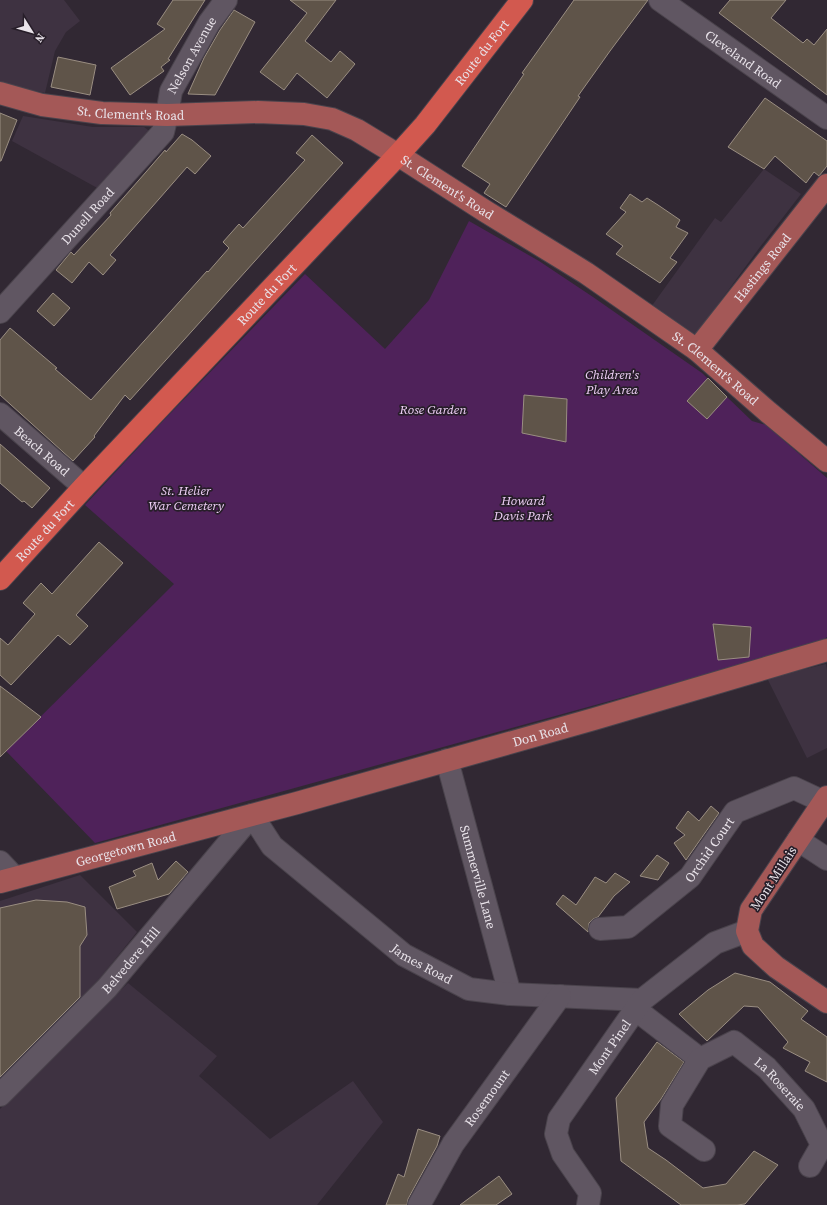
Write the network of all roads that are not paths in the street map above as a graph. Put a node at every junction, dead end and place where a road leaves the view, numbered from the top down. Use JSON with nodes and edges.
{"nodes":[{"id":1,"x":226,"y":0,"type":"edge"},
{"id":2,"x":522,"y":0,"type":"edge"},
{"id":3,"x":660,"y":0,"type":"edge"},
{"id":4,"x":0,"y":93,"type":"edge"},
{"id":5,"x":167,"y":115,"type":"junction"},
{"id":6,"x":827,"y":118,"type":"edge"},
{"id":7,"x":398,"y":155,"type":"junction"},
{"id":8,"x":827,"y":185,"type":"edge"},
{"id":9,"x":0,"y":312,"type":"edge"},
{"id":10,"x":697,"y":350,"type":"junction"},
{"id":11,"x":0,"y":414,"type":"edge"},
{"id":12,"x":827,"y":461,"type":"edge"},
{"id":13,"x":84,"y":487,"type":"junction"},
{"id":14,"x":0,"y":579,"type":"edge"},
{"id":15,"x":827,"y":650,"type":"edge"},
{"id":16,"x":447,"y":760,"type":"junction"},
{"id":17,"x":826,"y":800,"type":"edge"},
{"id":18,"x":252,"y":815,"type":"junction"},
{"id":19,"x":798,"y":840,"type":"junction"},
{"id":20,"x":827,"y":859,"type":"edge"},
{"id":21,"x":0,"y":862,"type":"edge"},
{"id":22,"x":8,"y":880,"type":"edge"},
{"id":23,"x":600,"y":929,"type":"dead end"},
{"id":24,"x":747,"y":931,"type":"junction"},
{"id":25,"x":510,"y":994,"type":"junction"},
{"id":26,"x":560,"y":996,"type":"junction"},
{"id":27,"x":827,"y":1002,"type":"edge"},
{"id":28,"x":639,"y":1004,"type":"junction"},
{"id":29,"x":700,"y":1059,"type":"junction"},
{"id":30,"x":0,"y":1095,"type":"edge"},
{"id":31,"x":704,"y":1150,"type":"dead end"},
{"id":32,"x":810,"y":1166,"type":"dead end"},
{"id":33,"x":419,"y":1205,"type":"edge"},
{"id":34,"x":588,"y":1205,"type":"edge"}],
"edges":[{"from":1,"to":5,"type":"street","name":"Nelson Avenue"},
{"from":2,"to":7,"type":"highway","name":"Route du Fort"},
{"from":3,"to":6,"type":"street","name":"Cleveland Road"},
{"from":4,"to":5,"type":"main road","name":"St. Clement's Road"},
{"from":5,"to":7,"type":"main road","name":"St. Clement's Road"},
{"from":5,"to":9,"type":"street","name":"Dunell Road"},
{"from":7,"to":10,"type":"main road","name":"St. Clement's Road"},
{"from":7,"to":13,"type":"highway","name":"Route du Fort"},
{"from":8,"to":10,"type":"main road","name":"Hastings Road"},
{"from":10,"to":12,"type":"main road","name":"St. Clement's Road"},
{"from":11,"to":13,"type":"street","name":"Beach Road"},
{"from":13,"to":14,"type":"highway","name":"Route du Fort"},
{"from":15,"to":16,"type":"main road","name":"Don Road"},
{"from":16,"to":18,"type":"main road","name":"Don Road"},
{"from":16,"to":25,"type":"street","name":"Summerville Lane"},
{"from":17,"to":19,"type":"main road","name":"Mont Millais"},
{"from":17,"to":23,"type":"street","name":"Orchid Court"},
{"from":18,"to":22,"type":"main road","name":"Georgetown Road"},
{"from":18,"to":25,"type":"street","name":"James Road"},
{"from":18,"to":30,"type":"street","name":"Belvedere Hill"},
{"from":19,"to":20,"type":"street"},
{"from":19,"to":24,"type":"main road","name":"Mont Millais"},
{"from":21,"to":22,"type":"street"},
{"from":24,"to":27,"type":"main road"},
{"from":24,"to":28,"type":"street","name":"Mont Pinel"},
{"from":25,"to":26,"type":"street","name":"James Road"},
{"from":26,"to":28,"type":"street","name":"James Road"},
{"from":26,"to":33,"type":"street","name":"Rosemount"},
{"from":28,"to":29,"type":"street"},
{"from":28,"to":34,"type":"street","name":"Mont Pinel"},
{"from":29,"to":31,"type":"street"},
{"from":29,"to":32,"type":"street","name":"La Roseraie"}]}
